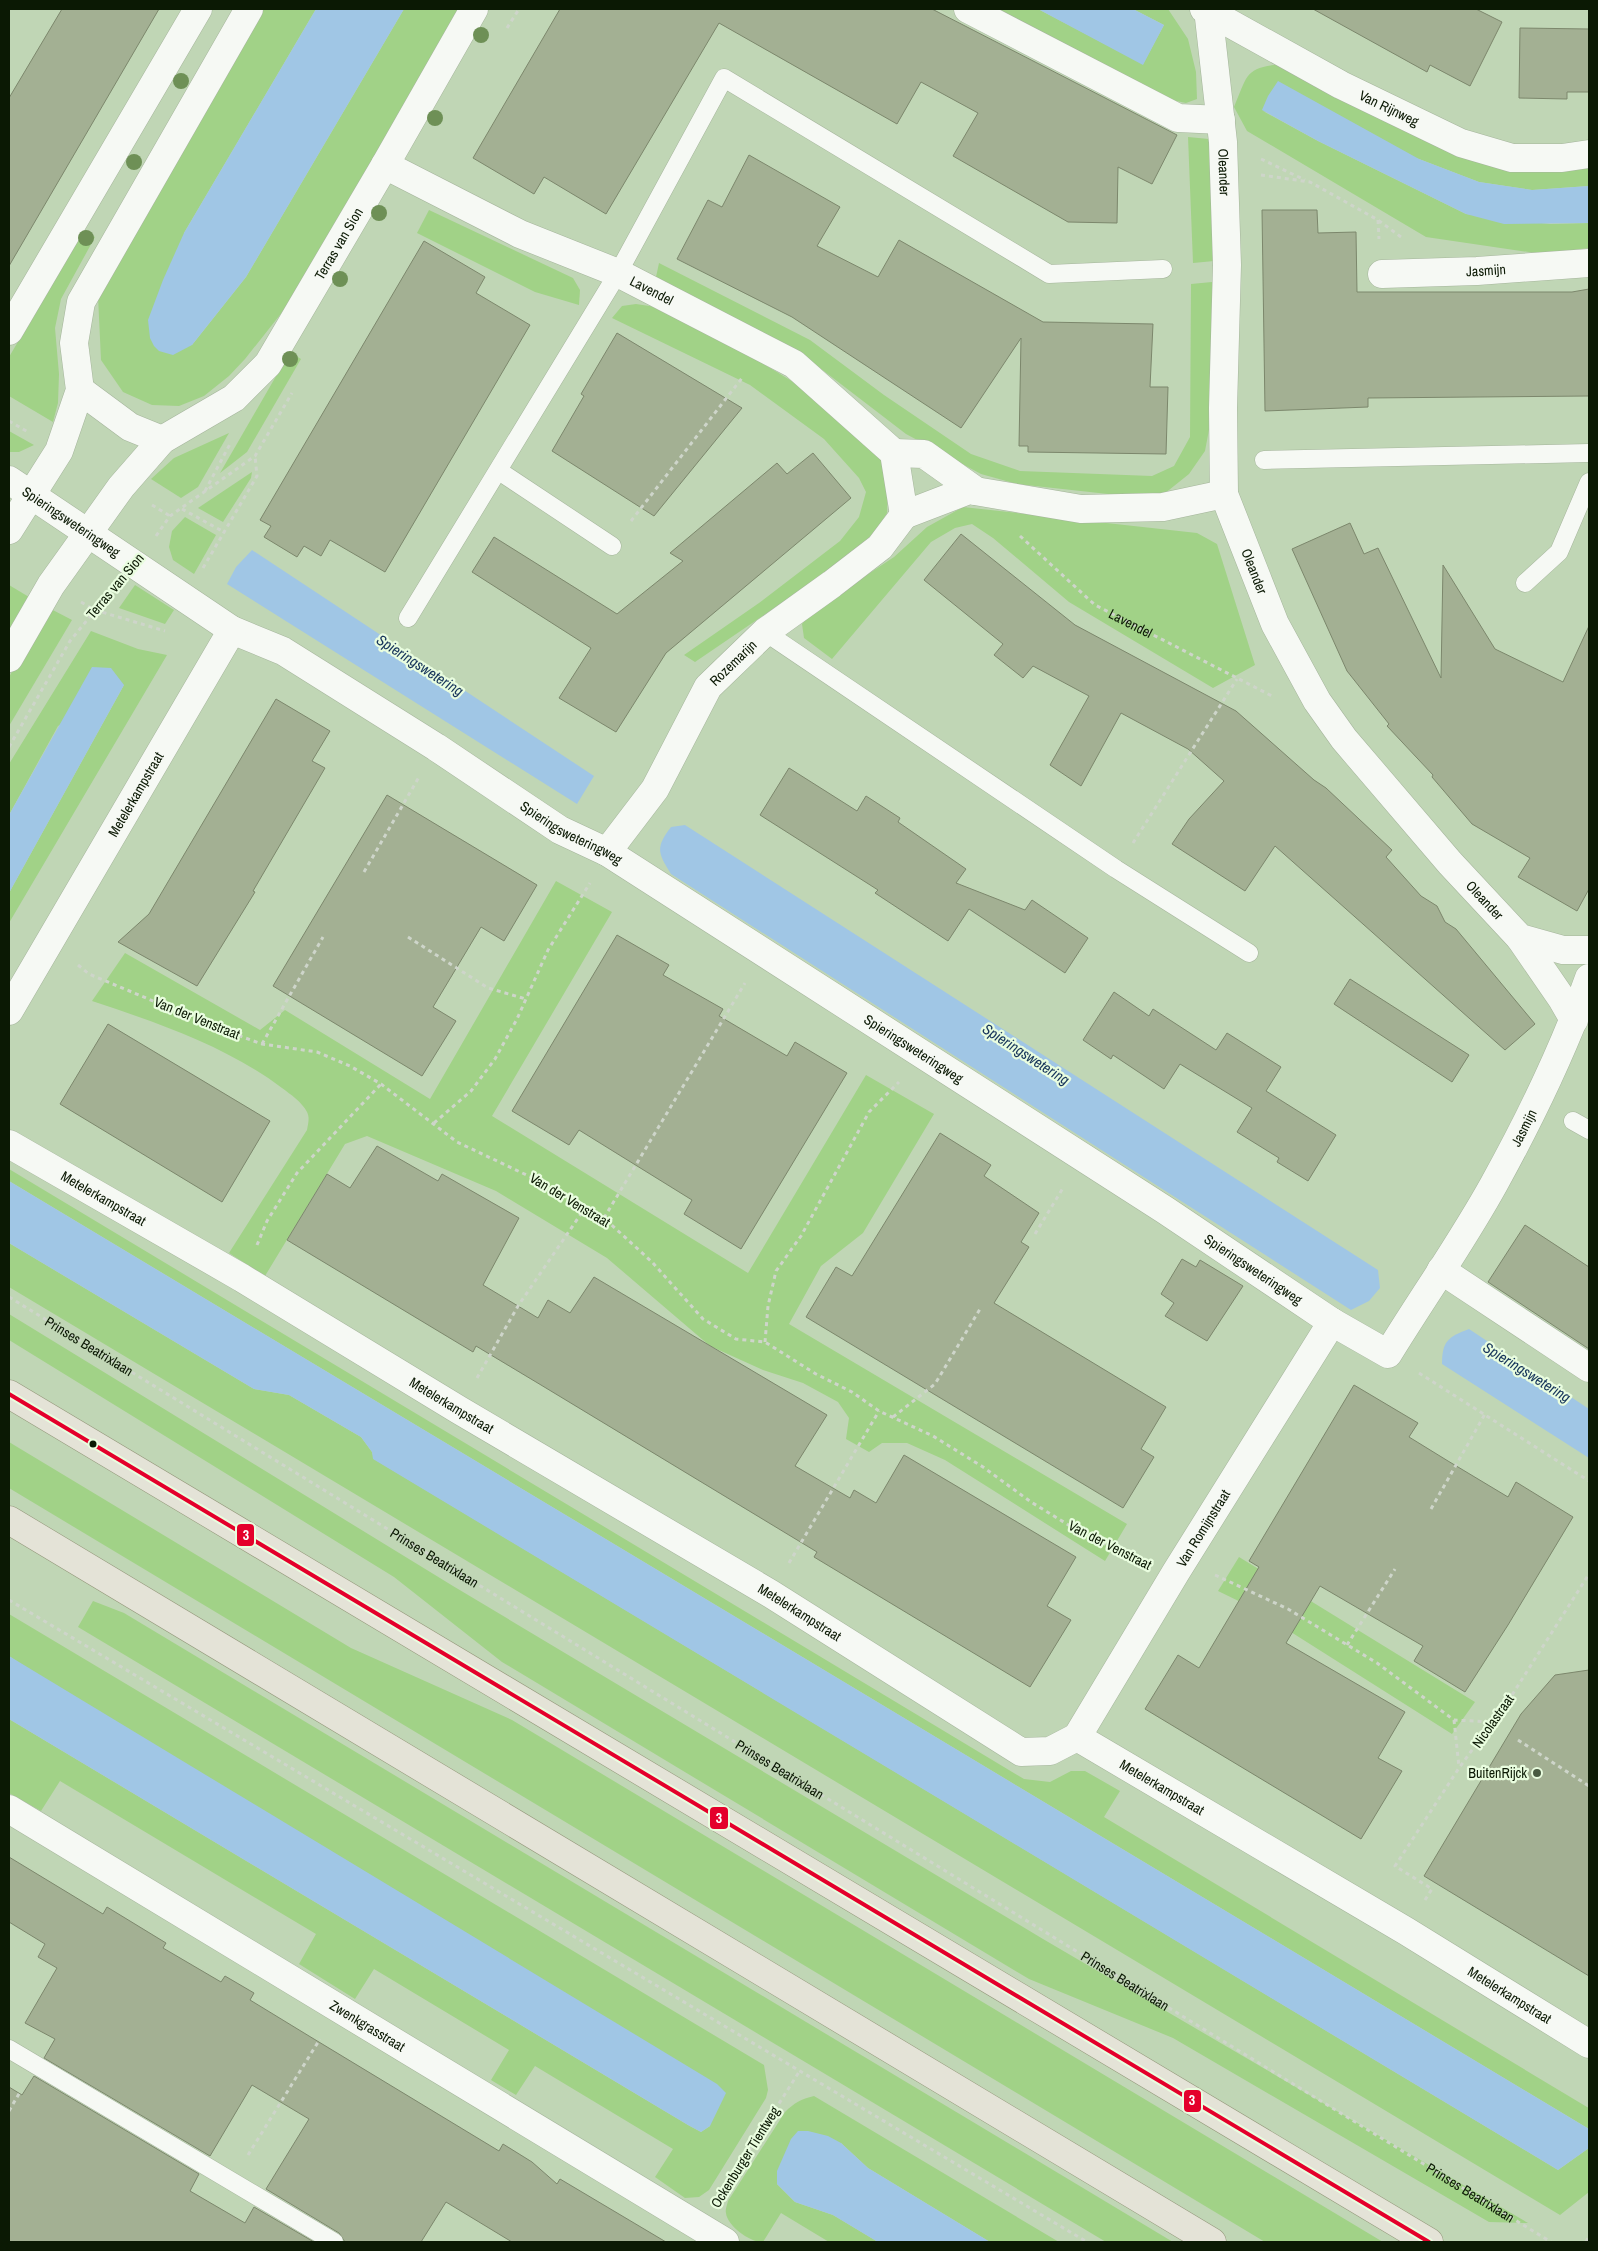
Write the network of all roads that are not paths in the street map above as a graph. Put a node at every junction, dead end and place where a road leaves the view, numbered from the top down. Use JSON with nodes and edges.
{"nodes":[{"id":1,"x":198,"y":9,"type":"edge"},
{"id":2,"x":249,"y":9,"type":"edge"},
{"id":3,"x":474,"y":9,"type":"edge"},
{"id":4,"x":968,"y":9,"type":"edge"},
{"id":5,"x":1207,"y":10,"type":"edge"},
{"id":6,"x":1222,"y":131,"type":"junction"},
{"id":7,"x":1589,"y":154,"type":"edge"},
{"id":8,"x":386,"y":165,"type":"junction"},
{"id":9,"x":1589,"y":263,"type":"edge"},
{"id":10,"x":1163,"y":269,"type":"dead end"},
{"id":11,"x":618,"y":273,"type":"junction"},
{"id":12,"x":1382,"y":274,"type":"dead end"},
{"id":13,"x":9,"y":331,"type":"edge"},
{"id":14,"x":80,"y":390,"type":"junction"},
{"id":15,"x":162,"y":440,"type":"junction"},
{"id":16,"x":894,"y":453,"type":"junction"},
{"id":17,"x":1589,"y":453,"type":"edge"},
{"id":18,"x":1264,"y":460,"type":"dead end"},
{"id":19,"x":499,"y":471,"type":"junction"},
{"id":20,"x":1589,"y":482,"type":"edge"},
{"id":21,"x":20,"y":488,"type":"edge"},
{"id":22,"x":976,"y":491,"type":"junction"},
{"id":23,"x":1224,"y":494,"type":"junction"},
{"id":24,"x":904,"y":515,"type":"junction"},
{"id":25,"x":9,"y":530,"type":"edge"},
{"id":26,"x":88,"y":533,"type":"junction"},
{"id":27,"x":612,"y":546,"type":"road end"},
{"id":28,"x":1525,"y":583,"type":"dead end"},
{"id":29,"x":408,"y":618,"type":"dead end"},
{"id":30,"x":232,"y":630,"type":"junction"},
{"id":31,"x":765,"y":632,"type":"junction"},
{"id":32,"x":9,"y":658,"type":"edge"},
{"id":33,"x":607,"y":852,"type":"junction"},
{"id":34,"x":1520,"y":938,"type":"junction"},
{"id":35,"x":1589,"y":950,"type":"edge"},
{"id":36,"x":1249,"y":954,"type":"dead end"},
{"id":37,"x":1589,"y":978,"type":"edge"},
{"id":38,"x":9,"y":1011,"type":"edge"},
{"id":39,"x":1574,"y":1020,"type":"junction"},
{"id":40,"x":1573,"y":1120,"type":"dead end"},
{"id":41,"x":1589,"y":1130,"type":"edge"},
{"id":42,"x":9,"y":1144,"type":"edge"},
{"id":43,"x":1441,"y":1270,"type":"junction"},
{"id":44,"x":1332,"y":1322,"type":"junction"},
{"id":45,"x":1388,"y":1354,"type":"joint"},
{"id":46,"x":1589,"y":1368,"type":"edge"},
{"id":47,"x":9,"y":1394,"type":"edge"},
{"id":48,"x":9,"y":1520,"type":"edge"},
{"id":49,"x":1077,"y":1737,"type":"junction"},
{"id":50,"x":9,"y":1809,"type":"edge"},
{"id":51,"x":1589,"y":2044,"type":"edge"},
{"id":52,"x":9,"y":2049,"type":"edge"},
{"id":53,"x":696,"y":2235,"type":"edge"},
{"id":54,"x":334,"y":2242,"type":"edge"},
{"id":55,"x":725,"y":2242,"type":"edge"},
{"id":56,"x":1212,"y":2242,"type":"edge"},
{"id":57,"x":1429,"y":2242,"type":"edge"}],
"edges":[{"from":1,"to":13,"type":"street"},
{"from":2,"to":14,"type":"street"},
{"from":3,"to":8,"type":"street","name":"Terras van Sion"},
{"from":4,"to":6,"type":"street"},
{"from":5,"to":6,"type":"street","name":"Oleander"},
{"from":5,"to":7,"type":"street","name":"Van Rijnweg"},
{"from":6,"to":23,"type":"street","name":"Oleander"},
{"from":8,"to":11,"type":"street","name":"Lavendel"},
{"from":8,"to":15,"type":"street","name":"Terras van Sion"},
{"from":9,"to":12,"type":"street","name":"Jasmijn"},
{"from":10,"to":11,"type":"lane"},
{"from":11,"to":16,"type":"street","name":"Lavendel"},
{"from":11,"to":19,"type":"lane"},
{"from":14,"to":15,"type":"street"},
{"from":14,"to":21,"type":"street"},
{"from":15,"to":26,"type":"street","name":"Terras van Sion"},
{"from":16,"to":22,"type":"street"},
{"from":16,"to":24,"type":"street"},
{"from":17,"to":18,"type":"lane"},
{"from":19,"to":27,"type":"lane"},
{"from":19,"to":29,"type":"lane"},
{"from":20,"to":28,"type":"lane"},
{"from":21,"to":25,"type":"street"},
{"from":21,"to":26,"type":"street","name":"Spieringsweteringweg"},
{"from":22,"to":23,"type":"street"},
{"from":22,"to":24,"type":"street"},
{"from":23,"to":34,"type":"street","name":"Oleander"},
{"from":24,"to":31,"type":"street","name":"Rozemarijn"},
{"from":26,"to":30,"type":"street","name":"Spieringsweteringweg"},
{"from":26,"to":32,"type":"street","name":"Terras van Sion"},
{"from":30,"to":33,"type":"street","name":"Spieringsweteringweg"},
{"from":30,"to":38,"type":"street","name":"Metelerkampstraat"},
{"from":31,"to":33,"type":"street","name":"Rozemarijn"},
{"from":31,"to":36,"type":"lane"},
{"from":33,"to":44,"type":"street","name":"Spieringsweteringweg"},
{"from":34,"to":35,"type":"street"},
{"from":34,"to":39,"type":"street","name":"Oleander"},
{"from":37,"to":39,"type":"street","name":"Jasmijn"},
{"from":39,"to":43,"type":"street","name":"Jasmijn"},
{"from":40,"to":41,"type":"lane"},
{"from":42,"to":49,"type":"street","name":"Metelerkampstraat"},
{"from":43,"to":45,"type":"street","name":"Jasmijn"},
{"from":43,"to":46,"type":"street"},
{"from":44,"to":45,"type":"street","name":"Spieringsweteringweg"},
{"from":44,"to":49,"type":"street","name":"Van Romijnstraat"},
{"from":47,"to":57,"type":"main road"},
{"from":48,"to":56,"type":"main road"},
{"from":49,"to":51,"type":"street","name":"Metelerkampstraat"},
{"from":50,"to":53,"type":"street","name":"Zwenkgrasstraat"},
{"from":52,"to":54,"type":"lane"},
{"from":53,"to":55,"type":"street","name":"Zwenkgrasstraat"}]}
